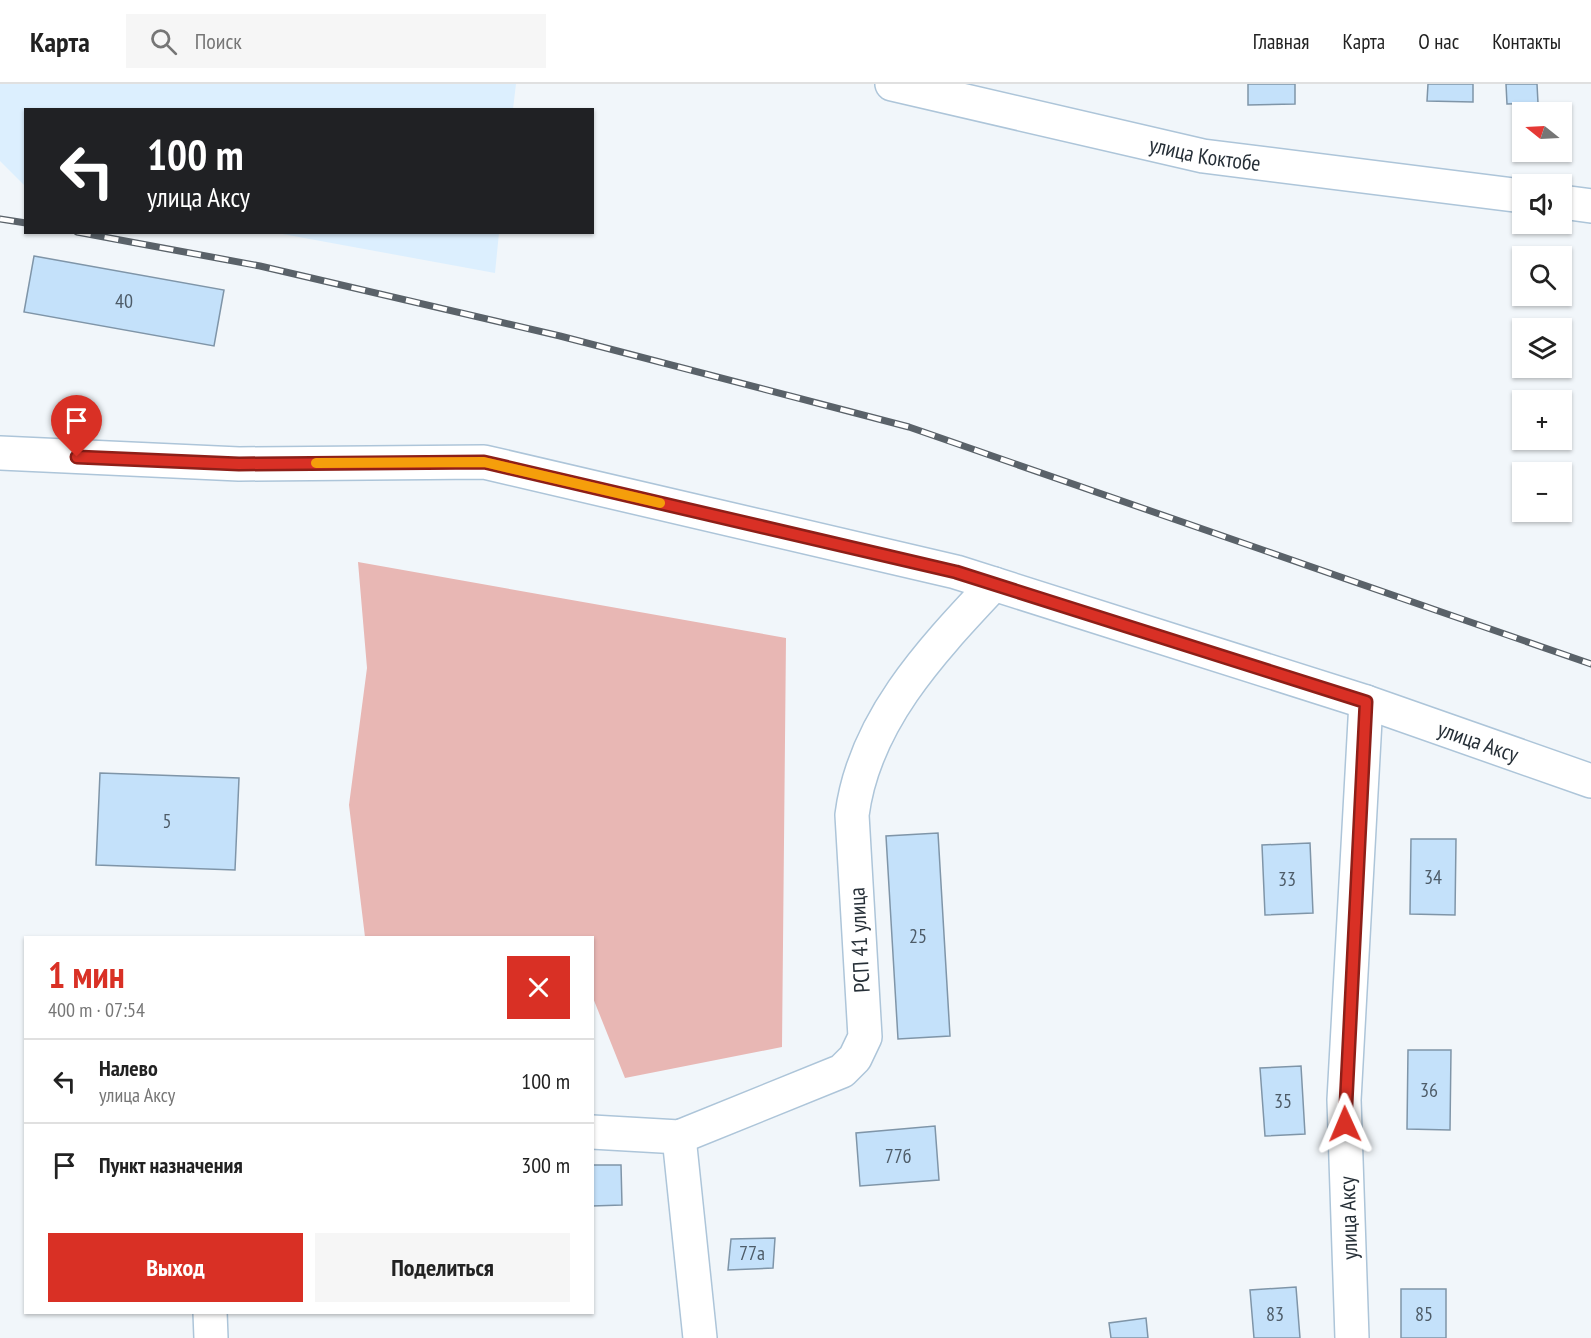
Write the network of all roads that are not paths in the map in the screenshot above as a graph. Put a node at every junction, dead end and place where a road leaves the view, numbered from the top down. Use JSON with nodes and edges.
{"nodes":[{"id":1,"x":899,"y":85,"type":"edge"},
{"id":2,"x":1512,"y":195,"type":"edge"},
{"id":3,"x":1572,"y":203,"type":"edge"},
{"id":4,"x":1591,"y":206,"type":"edge"},
{"id":5,"x":0,"y":453,"type":"edge"},
{"id":6,"x":994,"y":584,"type":"junction"},
{"id":7,"x":1366,"y":702,"type":"junction"},
{"id":8,"x":1591,"y":781,"type":"edge"},
{"id":9,"x":594,"y":1132,"type":"edge"},
{"id":10,"x":679,"y":1137,"type":"junction"},
{"id":11,"x":210,"y":1314,"type":"edge"},
{"id":12,"x":211,"y":1338,"type":"edge"},
{"id":13,"x":700,"y":1338,"type":"edge"},
{"id":14,"x":1352,"y":1338,"type":"edge"}],
"edges":[{"from":1,"to":2,"type":"street","name":"улица Коктобе"},
{"from":3,"to":4,"type":"street"},
{"from":5,"to":6,"type":"street","name":"улица Аксу"},
{"from":6,"to":7,"type":"street","name":"улица Аксу"},
{"from":6,"to":10,"type":"street","name":"РСП 41 улица"},
{"from":7,"to":8,"type":"street","name":"улица Аксу"},
{"from":7,"to":14,"type":"street","name":"улица Аксу"},
{"from":9,"to":10,"type":"street","name":"РСП 41 улица"},
{"from":10,"to":13,"type":"street"},
{"from":11,"to":12,"type":"street"}]}
